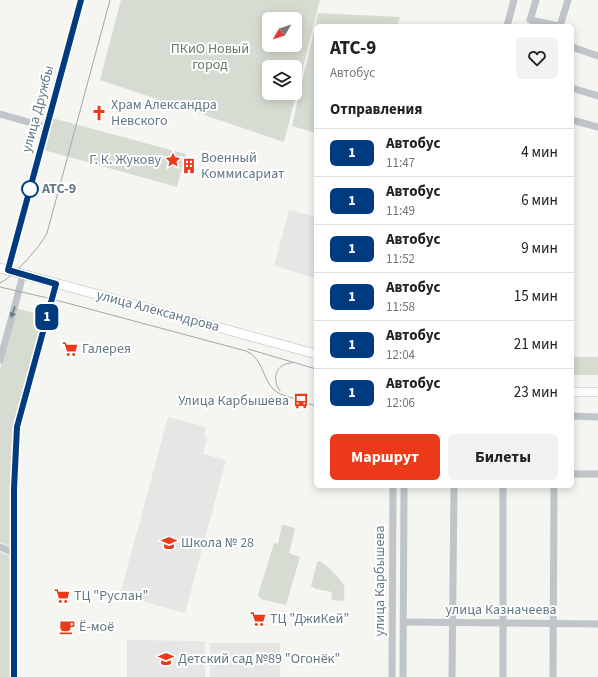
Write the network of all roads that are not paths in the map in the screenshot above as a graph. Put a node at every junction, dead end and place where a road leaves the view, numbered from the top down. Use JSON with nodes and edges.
{"nodes":[{"id":1,"x":81,"y":0,"type":"edge"},
{"id":2,"x":514,"y":0,"type":"edge"},
{"id":3,"x":536,"y":0,"type":"edge"},
{"id":4,"x":568,"y":0,"type":"edge"},
{"id":5,"x":529,"y":23,"type":"edge"},
{"id":6,"x":508,"y":24,"type":"edge"},
{"id":7,"x":539,"y":24,"type":"edge"},
{"id":8,"x":560,"y":24,"type":"edge"},
{"id":9,"x":574,"y":48,"type":"edge"},
{"id":10,"x":598,"y":56,"type":"edge"},
{"id":11,"x":574,"y":89,"type":"edge"},
{"id":12,"x":598,"y":96,"type":"edge"},
{"id":13,"x":0,"y":114,"type":"edge"},
{"id":14,"x":574,"y":121,"type":"edge"},
{"id":15,"x":46,"y":127,"type":"junction"},
{"id":16,"x":598,"y":127,"type":"edge"},
{"id":17,"x":4,"y":269,"type":"edge"},
{"id":18,"x":22,"y":274,"type":"junction"},
{"id":19,"x":56,"y":284,"type":"junction"},
{"id":20,"x":314,"y":353,"type":"edge"},
{"id":21,"x":0,"y":360,"type":"edge"},
{"id":22,"x":574,"y":392,"type":"edge"},
{"id":23,"x":598,"y":392,"type":"edge"},
{"id":24,"x":574,"y":416,"type":"edge"},
{"id":25,"x":598,"y":417,"type":"edge"},
{"id":26,"x":574,"y":474,"type":"edge"},
{"id":27,"x":598,"y":474,"type":"edge"},
{"id":28,"x":393,"y":488,"type":"edge"},
{"id":29,"x":404,"y":488,"type":"edge"},
{"id":30,"x":454,"y":488,"type":"edge"},
{"id":31,"x":503,"y":488,"type":"edge"},
{"id":32,"x":554,"y":488,"type":"edge"},
{"id":33,"x":0,"y":546,"type":"edge"},
{"id":34,"x":14,"y":552,"type":"junction"},
{"id":35,"x":404,"y":622,"type":"junction"},
{"id":36,"x":452,"y":623,"type":"junction"},
{"id":37,"x":503,"y":623,"type":"junction"},
{"id":38,"x":553,"y":624,"type":"junction"},
{"id":39,"x":598,"y":624,"type":"edge"},
{"id":40,"x":14,"y":677,"type":"edge"},
{"id":41,"x":392,"y":677,"type":"edge"},
{"id":42,"x":403,"y":677,"type":"edge"},
{"id":43,"x":452,"y":677,"type":"edge"},
{"id":44,"x":503,"y":677,"type":"edge"},
{"id":45,"x":553,"y":677,"type":"edge"}],
"edges":[{"from":1,"to":15,"type":"street","name":"улица Дружбы"},
{"from":2,"to":6,"type":"street"},
{"from":3,"to":5,"type":"street"},
{"from":4,"to":8,"type":"street"},
{"from":5,"to":7,"type":"street"},
{"from":9,"to":10,"type":"street"},
{"from":11,"to":12,"type":"street"},
{"from":13,"to":15,"type":"street"},
{"from":14,"to":16,"type":"street"},
{"from":15,"to":17,"type":"street","name":"улица Дружбы"},
{"from":17,"to":18,"type":"main road","name":"улица Александрова"},
{"from":18,"to":19,"type":"main road","name":"улица Александрова"},
{"from":18,"to":21,"type":"street","one_way":true},
{"from":19,"to":20,"type":"main road","name":"улица Александрова"},
{"from":19,"to":34,"type":"street"},
{"from":22,"to":23,"type":"main road"},
{"from":24,"to":25,"type":"street"},
{"from":26,"to":27,"type":"street"},
{"from":28,"to":41,"type":"street","name":"улица Карбышева"},
{"from":29,"to":35,"type":"street"},
{"from":30,"to":36,"type":"street"},
{"from":31,"to":37,"type":"street"},
{"from":32,"to":38,"type":"street"},
{"from":33,"to":34,"type":"street"},
{"from":34,"to":40,"type":"street"},
{"from":35,"to":36,"type":"street","name":"улица Казначеева"},
{"from":35,"to":42,"type":"street"},
{"from":36,"to":37,"type":"street","name":"улица Казначеева"},
{"from":36,"to":43,"type":"street"},
{"from":37,"to":38,"type":"street","name":"улица Казначеева"},
{"from":37,"to":44,"type":"street"},
{"from":38,"to":39,"type":"street","name":"улица Казначеева"},
{"from":38,"to":45,"type":"street"}]}
